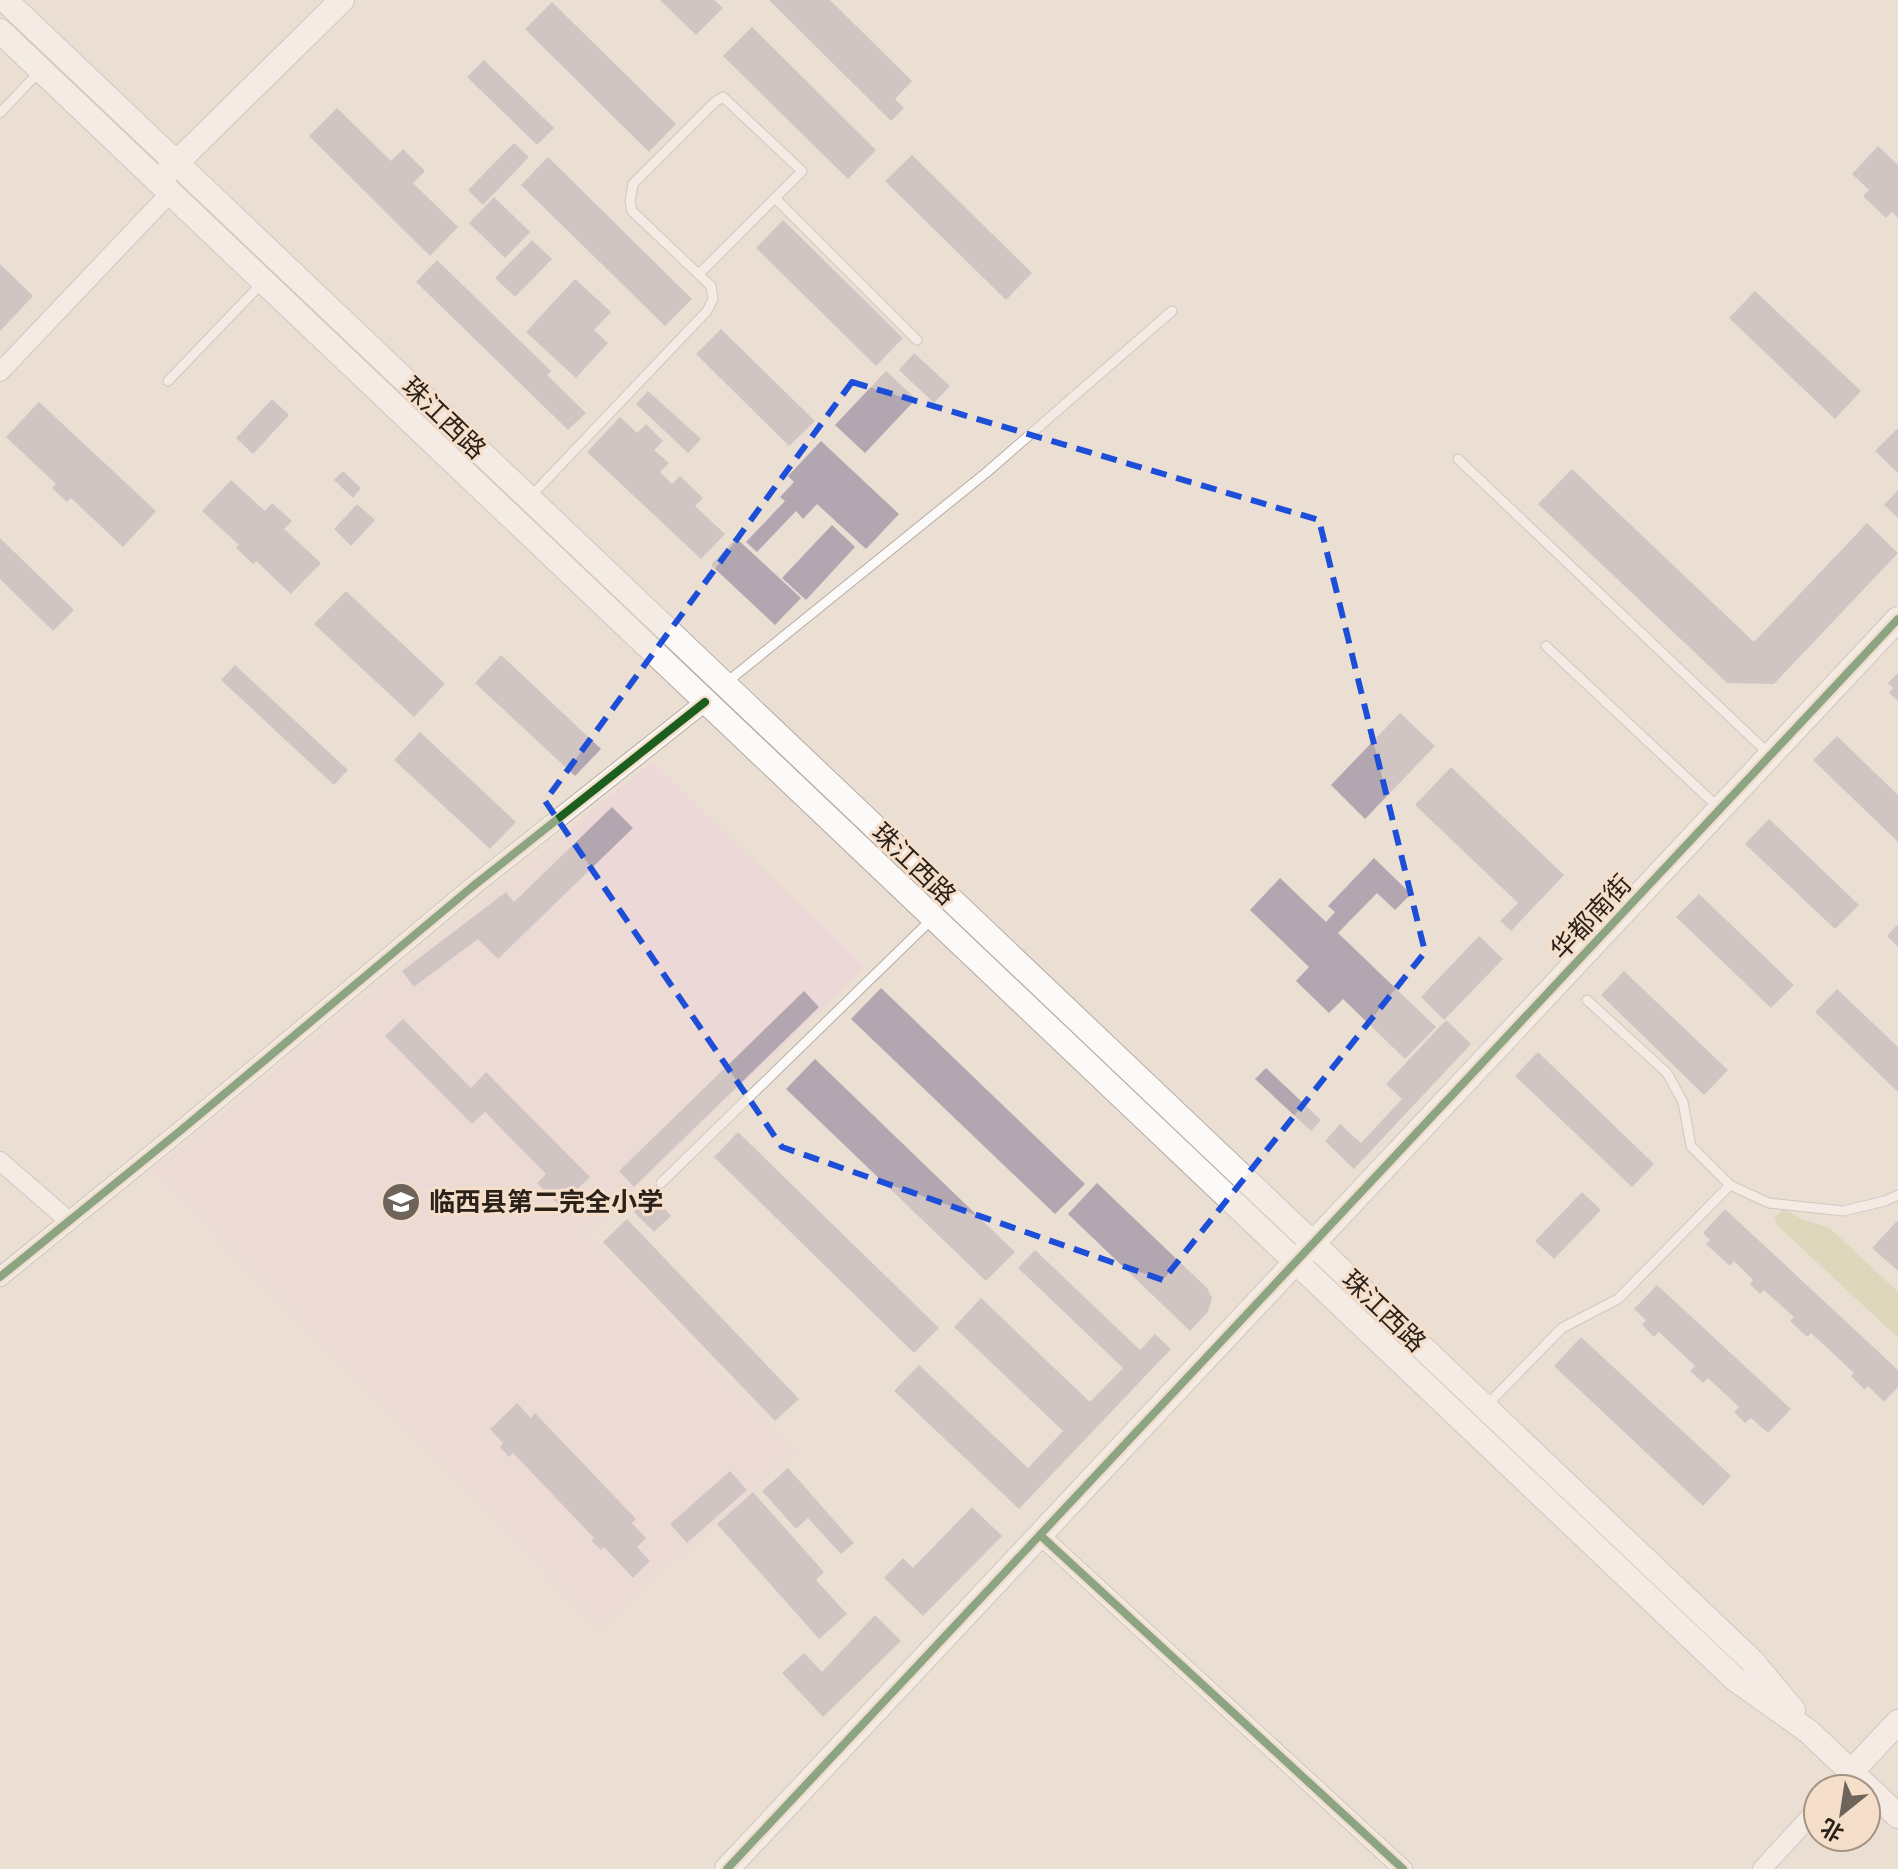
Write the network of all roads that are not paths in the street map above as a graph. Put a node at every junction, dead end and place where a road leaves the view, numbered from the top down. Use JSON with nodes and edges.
{"nodes":[{"id":1,"x":5,"y":0,"type":"edge"},
{"id":2,"x":342,"y":0,"type":"edge"},
{"id":3,"x":0,"y":31,"type":"edge"},
{"id":4,"x":41,"y":70,"type":"junction"},
{"id":5,"x":0,"y":113,"type":"edge"},
{"id":6,"x":176,"y":163,"type":"junction"},
{"id":7,"x":164,"y":187,"type":"junction"},
{"id":8,"x":775,"y":198,"type":"junction"},
{"id":9,"x":699,"y":274,"type":"junction"},
{"id":10,"x":263,"y":282,"type":"junction"},
{"id":11,"x":1172,"y":311,"type":"dead end"},
{"id":12,"x":917,"y":340,"type":"dead end"},
{"id":13,"x":0,"y":372,"type":"edge"},
{"id":14,"x":168,"y":381,"type":"dead end"},
{"id":15,"x":1458,"y":459,"type":"dead end"},
{"id":16,"x":529,"y":498,"type":"junction"},
{"id":17,"x":1898,"y":619,"type":"edge"},
{"id":18,"x":1546,"y":646,"type":"dead end"},
{"id":19,"x":724,"y":684,"type":"junction"},
{"id":20,"x":705,"y":702,"type":"junction"},
{"id":21,"x":1770,"y":755,"type":"junction"},
{"id":22,"x":1720,"y":809,"type":"junction"},
{"id":23,"x":933,"y":918,"type":"junction"},
{"id":24,"x":1587,"y":1000,"type":"dead end"},
{"id":25,"x":0,"y":1161,"type":"edge"},
{"id":26,"x":661,"y":1183,"type":"dead end"},
{"id":27,"x":1730,"y":1185,"type":"junction"},
{"id":28,"x":1898,"y":1195,"type":"edge"},
{"id":29,"x":69,"y":1221,"type":"junction"},
{"id":30,"x":1313,"y":1243,"type":"junction"},
{"id":31,"x":1295,"y":1262,"type":"junction"},
{"id":32,"x":0,"y":1277,"type":"edge"},
{"id":33,"x":1485,"y":1407,"type":"junction"},
{"id":34,"x":1040,"y":1535,"type":"junction"},
{"id":35,"x":1898,"y":1722,"type":"edge"},
{"id":36,"x":1811,"y":1734,"type":"junction"},
{"id":37,"x":1838,"y":1773,"type":"edge"},
{"id":38,"x":1850,"y":1773,"type":"edge"},
{"id":39,"x":1802,"y":1825,"type":"edge"},
{"id":40,"x":727,"y":1869,"type":"edge"},
{"id":41,"x":1403,"y":1869,"type":"edge"},
{"id":42,"x":1762,"y":1869,"type":"edge"}],
"edges":[{"from":1,"to":6,"type":"main road","name":"珠江西路"},
{"from":2,"to":6,"type":"main road"},
{"from":3,"to":4,"type":"main road","name":"珠江西路"},
{"from":4,"to":5,"type":"lane"},
{"from":4,"to":7,"type":"main road","name":"珠江西路"},
{"from":6,"to":7,"type":"main road"},
{"from":6,"to":16,"type":"main road","name":"珠江西路"},
{"from":7,"to":10,"type":"main road","name":"珠江西路"},
{"from":7,"to":13,"type":"street"},
{"from":8,"to":9,"type":"lane"},
{"from":8,"to":9,"type":"lane"},
{"from":8,"to":12,"type":"lane"},
{"from":9,"to":16,"type":"lane"},
{"from":10,"to":14,"type":"lane"},
{"from":10,"to":20,"type":"main road","name":"珠江西路"},
{"from":11,"to":19,"type":"lane"},
{"from":15,"to":21,"type":"lane"},
{"from":16,"to":19,"type":"main road","name":"珠江西路"},
{"from":17,"to":21,"type":"main road","name":"华都南街"},
{"from":18,"to":22,"type":"lane"},
{"from":19,"to":30,"type":"main road","name":"珠江西路"},
{"from":20,"to":23,"type":"main road","name":"珠江西路"},
{"from":20,"to":29,"type":"street"},
{"from":21,"to":22,"type":"main road","name":"华都南街"},
{"from":22,"to":30,"type":"main road","name":"华都南街"},
{"from":23,"to":26,"type":"lane"},
{"from":23,"to":31,"type":"main road","name":"珠江西路"},
{"from":24,"to":27,"type":"lane"},
{"from":25,"to":29,"type":"street"},
{"from":27,"to":28,"type":"lane"},
{"from":27,"to":33,"type":"lane"},
{"from":29,"to":32,"type":"street"},
{"from":30,"to":31,"type":"main road","name":"华都南街"},
{"from":30,"to":33,"type":"main road","name":"珠江西路"},
{"from":31,"to":34,"type":"main road","name":"华都南街"},
{"from":31,"to":36,"type":"main road","name":"珠江西路"},
{"from":33,"to":36,"type":"main road","name":"珠江西路"},
{"from":34,"to":40,"type":"main road","name":"华都南街"},
{"from":34,"to":41,"type":"street"},
{"from":35,"to":38,"type":"main road"},
{"from":36,"to":37,"type":"main road","name":"珠江西路"},
{"from":39,"to":42,"type":"street"}]}
